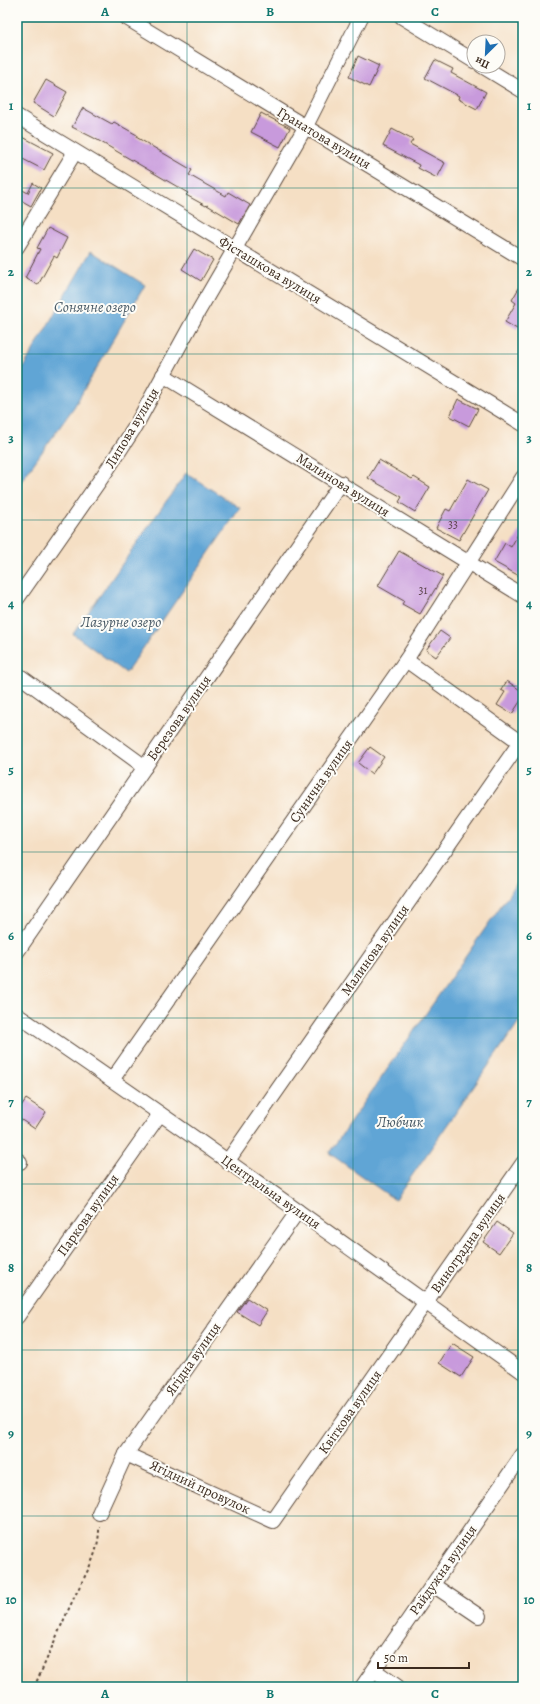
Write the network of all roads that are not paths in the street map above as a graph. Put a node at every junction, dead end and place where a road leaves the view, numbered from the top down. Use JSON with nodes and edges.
{"nodes":[{"id":1,"x":125,"y":17,"type":"edge"},
{"id":2,"x":361,"y":17,"type":"edge"},
{"id":3,"x":402,"y":17,"type":"edge"},
{"id":4,"x":466,"y":56,"type":"edge"},
{"id":5,"x":495,"y":74,"type":"edge"},
{"id":6,"x":523,"y":91,"type":"edge"},
{"id":7,"x":17,"y":116,"type":"edge"},
{"id":8,"x":306,"y":126,"type":"junction"},
{"id":9,"x":75,"y":152,"type":"junction"},
{"id":10,"x":17,"y":247,"type":"edge"},
{"id":11,"x":235,"y":249,"type":"junction"},
{"id":12,"x":523,"y":259,"type":"edge"},
{"id":13,"x":163,"y":376,"type":"junction"},
{"id":14,"x":523,"y":424,"type":"edge"},
{"id":15,"x":523,"y":476,"type":"edge"},
{"id":16,"x":341,"y":483,"type":"junction"},
{"id":17,"x":468,"y":563,"type":"junction"},
{"id":18,"x":523,"y":596,"type":"edge"},
{"id":19,"x":17,"y":599,"type":"edge"},
{"id":20,"x":406,"y":660,"type":"junction"},
{"id":21,"x":17,"y":674,"type":"edge"},
{"id":22,"x":522,"y":740,"type":"edge"},
{"id":23,"x":145,"y":767,"type":"junction"},
{"id":24,"x":17,"y":952,"type":"edge"},
{"id":25,"x":17,"y":1015,"type":"edge"},
{"id":26,"x":112,"y":1080,"type":"junction"},
{"id":27,"x":160,"y":1114,"type":"junction"},
{"id":28,"x":227,"y":1162,"type":"junction"},
{"id":29,"x":523,"y":1163,"type":"edge"},
{"id":30,"x":298,"y":1211,"type":"junction"},
{"id":31,"x":426,"y":1303,"type":"junction"},
{"id":32,"x":17,"y":1317,"type":"edge"},
{"id":33,"x":523,"y":1372,"type":"edge"},
{"id":34,"x":126,"y":1454,"type":"junction"},
{"id":35,"x":523,"y":1454,"type":"edge"},
{"id":36,"x":99,"y":1513,"type":"road end"},
{"id":37,"x":274,"y":1521,"type":"joint"},
{"id":38,"x":433,"y":1585,"type":"junction"},
{"id":39,"x":479,"y":1616,"type":"dead end"},
{"id":40,"x":374,"y":1670,"type":"junction"},
{"id":41,"x":362,"y":1687,"type":"edge"},
{"id":42,"x":398,"y":1687,"type":"edge"}],
"edges":[{"from":1,"to":8,"type":"street","name":"Гранатова вулиця"},
{"from":2,"to":8,"type":"street","name":"Липова вулиця"},
{"from":3,"to":4,"type":"street"},
{"from":5,"to":6,"type":"street"},
{"from":7,"to":9,"type":"street","name":"Фісташкова вулиця"},
{"from":8,"to":11,"type":"street","name":"Липова вулиця"},
{"from":8,"to":12,"type":"street","name":"Гранатова вулиця"},
{"from":9,"to":10,"type":"street"},
{"from":9,"to":11,"type":"street","name":"Фісташкова вулиця"},
{"from":11,"to":13,"type":"street","name":"Липова вулиця"},
{"from":11,"to":14,"type":"street","name":"Фісташкова вулиця"},
{"from":13,"to":16,"type":"street","name":"Малинова вулиця"},
{"from":13,"to":19,"type":"street","name":"Липова вулиця"},
{"from":15,"to":17,"type":"street","name":"Сунична вулиця"},
{"from":16,"to":17,"type":"street","name":"Малинова вулиця"},
{"from":16,"to":23,"type":"street","name":"Березова вулиця"},
{"from":17,"to":18,"type":"street","name":"Малинова вулиця"},
{"from":17,"to":20,"type":"street","name":"Сунична вулиця"},
{"from":20,"to":22,"type":"street"},
{"from":20,"to":26,"type":"street","name":"Сунична вулиця"},
{"from":21,"to":23,"type":"street"},
{"from":22,"to":28,"type":"street","name":"Малинова вулиця"},
{"from":23,"to":24,"type":"street","name":"Березова вулиця"},
{"from":25,"to":26,"type":"street","name":"Центральна вулиця"},
{"from":26,"to":27,"type":"street","name":"Центральна вулиця"},
{"from":27,"to":28,"type":"street","name":"Центральна вулиця"},
{"from":27,"to":32,"type":"street","name":"Паркова вулиця"},
{"from":28,"to":30,"type":"street","name":"Центральна вулиця"},
{"from":29,"to":31,"type":"street","name":"Виноградна вулиця"},
{"from":30,"to":31,"type":"street","name":"Центральна вулиця"},
{"from":30,"to":34,"type":"street","name":"Ягідна вулиця"},
{"from":31,"to":33,"type":"street","name":"Центральна вулиця"},
{"from":31,"to":37,"type":"street","name":"Квіткова вулиця"},
{"from":34,"to":36,"type":"street","name":"Ягідна вулиця"},
{"from":34,"to":37,"type":"street","name":"Ягідний провулок"},
{"from":35,"to":38,"type":"street","name":"Райдужна вулиця"},
{"from":38,"to":39,"type":"street"},
{"from":38,"to":40,"type":"street","name":"Райдужна вулиця"},
{"from":40,"to":41,"type":"street","name":"Райдужна вулиця"},
{"from":40,"to":42,"type":"street"}]}
